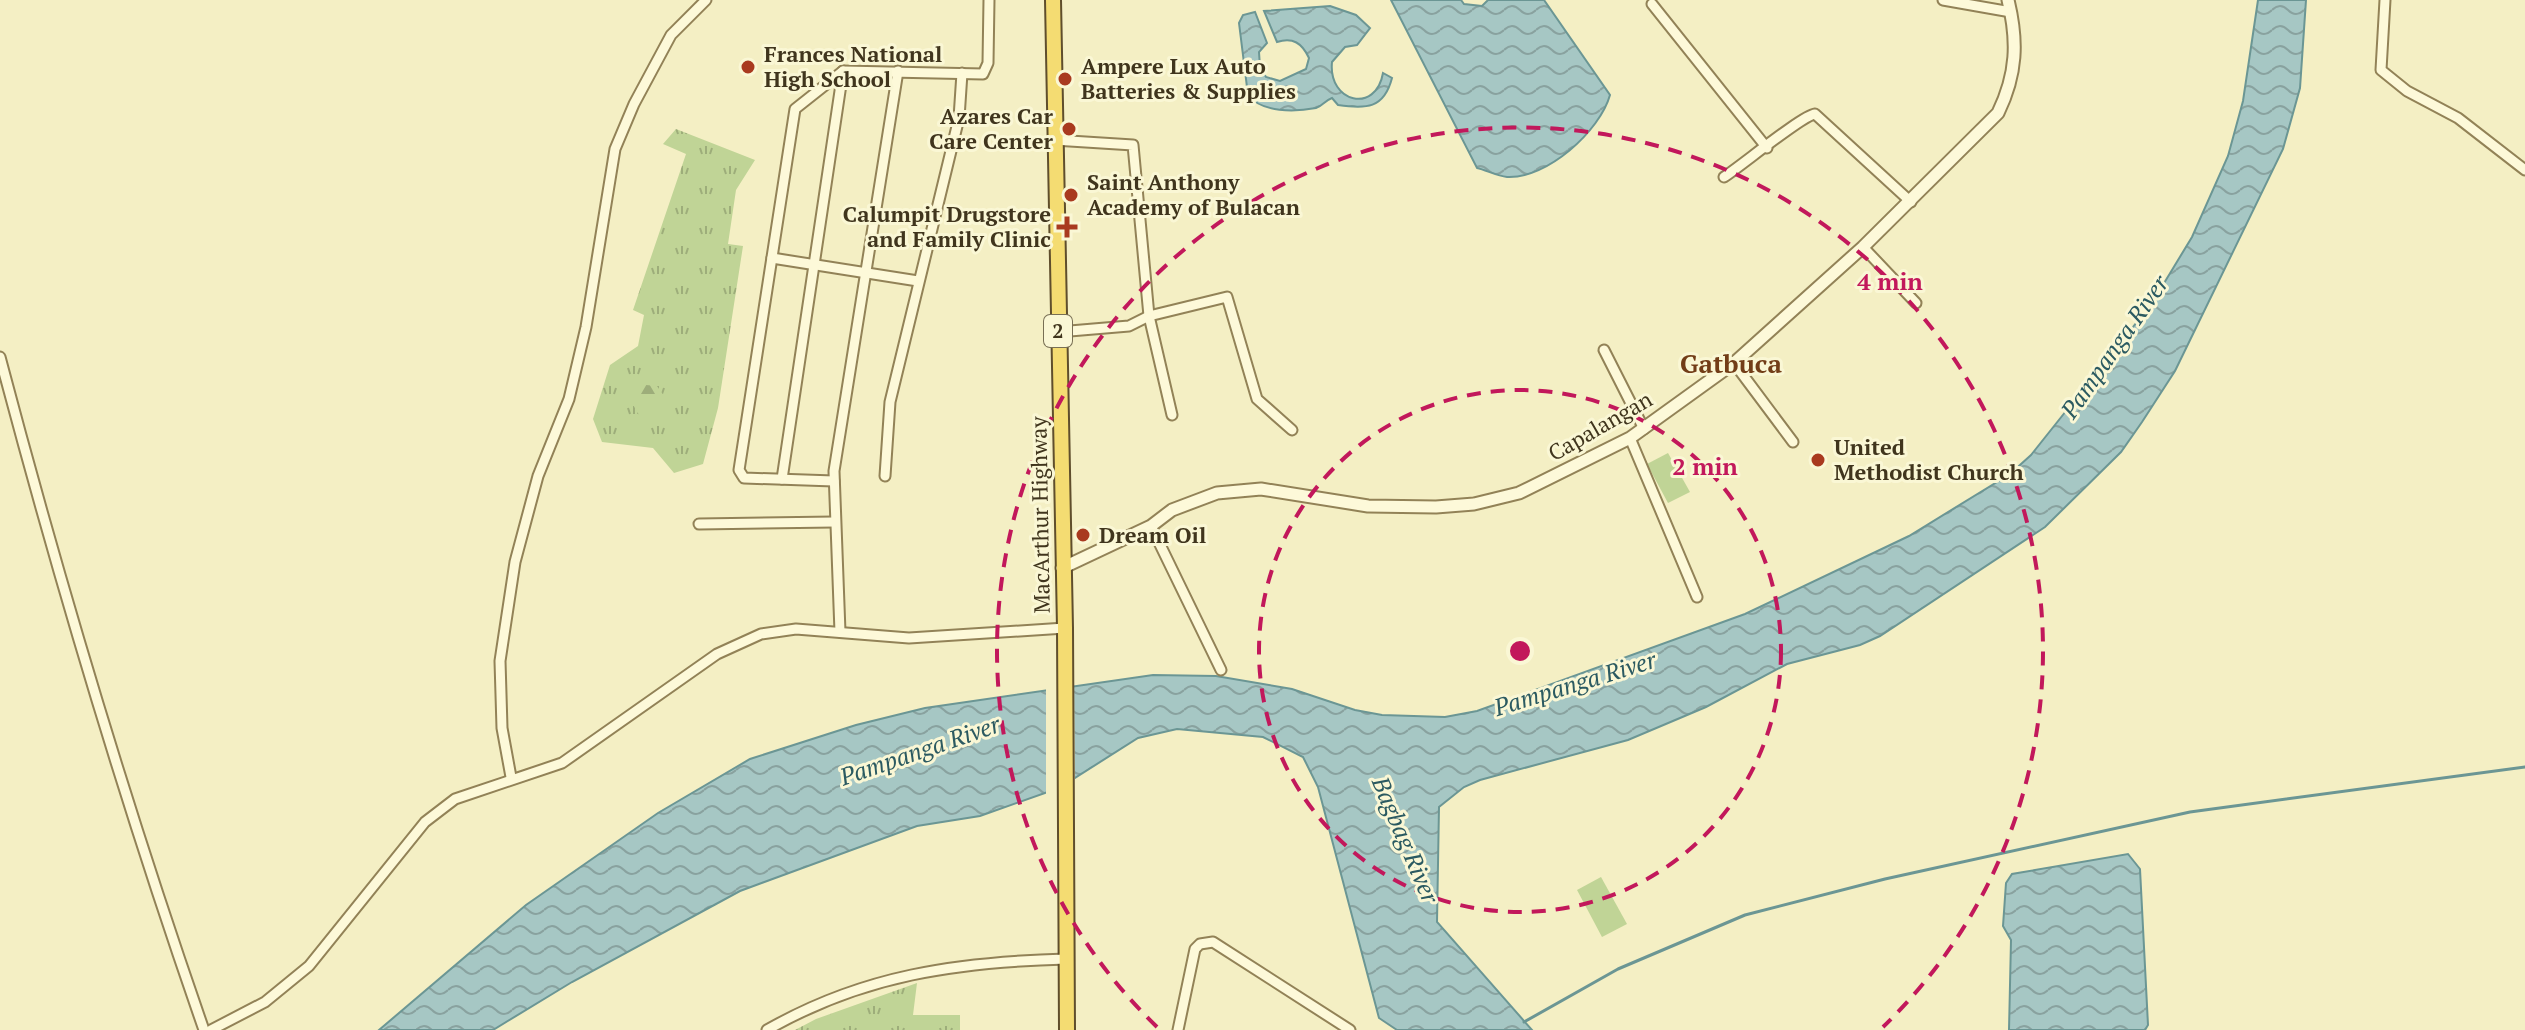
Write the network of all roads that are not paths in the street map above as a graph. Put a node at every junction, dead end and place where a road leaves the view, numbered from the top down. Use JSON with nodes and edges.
{"nodes":[{"id":1,"x":706,"y":0,"type":"edge"},
{"id":2,"x":989,"y":0,"type":"edge"},
{"id":3,"x":1053,"y":0,"type":"edge"},
{"id":4,"x":1943,"y":0,"type":"edge"},
{"id":5,"x":2385,"y":0,"type":"edge"},
{"id":6,"x":1652,"y":4,"type":"dead end"},
{"id":7,"x":2009,"y":6,"type":"edge"},
{"id":8,"x":843,"y":71,"type":"junction"},
{"id":9,"x":898,"y":71,"type":"junction"},
{"id":10,"x":962,"y":73,"type":"junction"},
{"id":11,"x":1054,"y":140,"type":"junction"},
{"id":12,"x":1767,"y":148,"type":"junction"},
{"id":13,"x":2525,"y":170,"type":"edge"},
{"id":14,"x":1724,"y":177,"type":"dead end"},
{"id":15,"x":1911,"y":202,"type":"junction"},
{"id":16,"x":1863,"y":247,"type":"junction"},
{"id":17,"x":772,"y":258,"type":"junction"},
{"id":18,"x":816,"y":263,"type":"junction"},
{"id":19,"x":865,"y":272,"type":"junction"},
{"id":20,"x":918,"y":281,"type":"junction"},
{"id":21,"x":1916,"y":303,"type":"dead end"},
{"id":22,"x":1149,"y":316,"type":"junction"},
{"id":23,"x":1058,"y":332,"type":"junction"},
{"id":24,"x":1604,"y":350,"type":"dead end"},
{"id":25,"x":0,"y":357,"type":"edge"},
{"id":26,"x":1734,"y":363,"type":"junction"},
{"id":27,"x":1172,"y":415,"type":"dead end"},
{"id":28,"x":1644,"y":429,"type":"junction"},
{"id":29,"x":1292,"y":430,"type":"dead end"},
{"id":30,"x":1630,"y":438,"type":"junction"},
{"id":31,"x":1793,"y":442,"type":"dead end"},
{"id":32,"x":885,"y":476,"type":"dead end"},
{"id":33,"x":782,"y":479,"type":"junction"},
{"id":34,"x":834,"y":481,"type":"junction"},
{"id":35,"x":834,"y":522,"type":"junction"},
{"id":36,"x":699,"y":524,"type":"dead end"},
{"id":37,"x":1151,"y":526,"type":"junction"},
{"id":38,"x":1062,"y":568,"type":"junction"},
{"id":39,"x":1697,"y":597,"type":"dead end"},
{"id":40,"x":1065,"y":628,"type":"junction"},
{"id":41,"x":840,"y":632,"type":"junction"},
{"id":42,"x":1221,"y":670,"type":"dead end"},
{"id":43,"x":511,"y":777,"type":"junction"},
{"id":44,"x":1066,"y":953,"type":"junction"},
{"id":45,"x":204,"y":1030,"type":"edge"},
{"id":46,"x":211,"y":1030,"type":"edge"},
{"id":47,"x":767,"y":1030,"type":"edge"},
{"id":48,"x":1067,"y":1030,"type":"edge"},
{"id":49,"x":1178,"y":1030,"type":"edge"},
{"id":50,"x":1350,"y":1030,"type":"edge"}],
"edges":[{"from":1,"to":43,"type":"street"},
{"from":2,"to":10,"type":"street"},
{"from":3,"to":11,"type":"highway","name":"MacArthur Highway","number":"2"},
{"from":4,"to":7,"type":"street"},
{"from":5,"to":13,"type":"street"},
{"from":6,"to":12,"type":"street"},
{"from":7,"to":15,"type":"street","name":"Capalangan"},
{"from":8,"to":9,"type":"street"},
{"from":8,"to":17,"type":"street"},
{"from":8,"to":18,"type":"street"},
{"from":9,"to":10,"type":"street"},
{"from":9,"to":19,"type":"street"},
{"from":10,"to":20,"type":"street"},
{"from":11,"to":22,"type":"street"},
{"from":11,"to":23,"type":"highway","name":"MacArthur Highway","number":"2"},
{"from":12,"to":14,"type":"street"},
{"from":12,"to":15,"type":"street"},
{"from":15,"to":16,"type":"street","name":"Capalangan"},
{"from":16,"to":21,"type":"street"},
{"from":16,"to":26,"type":"street","name":"Capalangan"},
{"from":17,"to":18,"type":"street"},
{"from":17,"to":33,"type":"street"},
{"from":18,"to":19,"type":"street"},
{"from":18,"to":33,"type":"street"},
{"from":19,"to":20,"type":"street"},
{"from":19,"to":34,"type":"street"},
{"from":20,"to":32,"type":"street"},
{"from":22,"to":23,"type":"street"},
{"from":22,"to":27,"type":"street"},
{"from":22,"to":29,"type":"street"},
{"from":23,"to":38,"type":"highway","name":"MacArthur Highway","number":"2"},
{"from":24,"to":28,"type":"street"},
{"from":25,"to":45,"type":"street"},
{"from":26,"to":28,"type":"street","name":"Capalangan"},
{"from":26,"to":31,"type":"street"},
{"from":28,"to":30,"type":"street","name":"Capalangan"},
{"from":30,"to":37,"type":"street","name":"Capalangan"},
{"from":30,"to":39,"type":"street"},
{"from":33,"to":34,"type":"street"},
{"from":34,"to":35,"type":"street"},
{"from":35,"to":36,"type":"street"},
{"from":35,"to":41,"type":"street"},
{"from":37,"to":38,"type":"street","name":"Capalangan"},
{"from":37,"to":42,"type":"street"},
{"from":38,"to":40,"type":"highway","name":"MacArthur Highway","number":"2"},
{"from":40,"to":41,"type":"street"},
{"from":40,"to":44,"type":"highway","name":"MacArthur Highway","number":"2"},
{"from":41,"to":43,"type":"street"},
{"from":43,"to":46,"type":"street"},
{"from":44,"to":47,"type":"street"},
{"from":44,"to":48,"type":"highway","name":"MacArthur Highway","number":"2"},
{"from":49,"to":50,"type":"street"}]}
